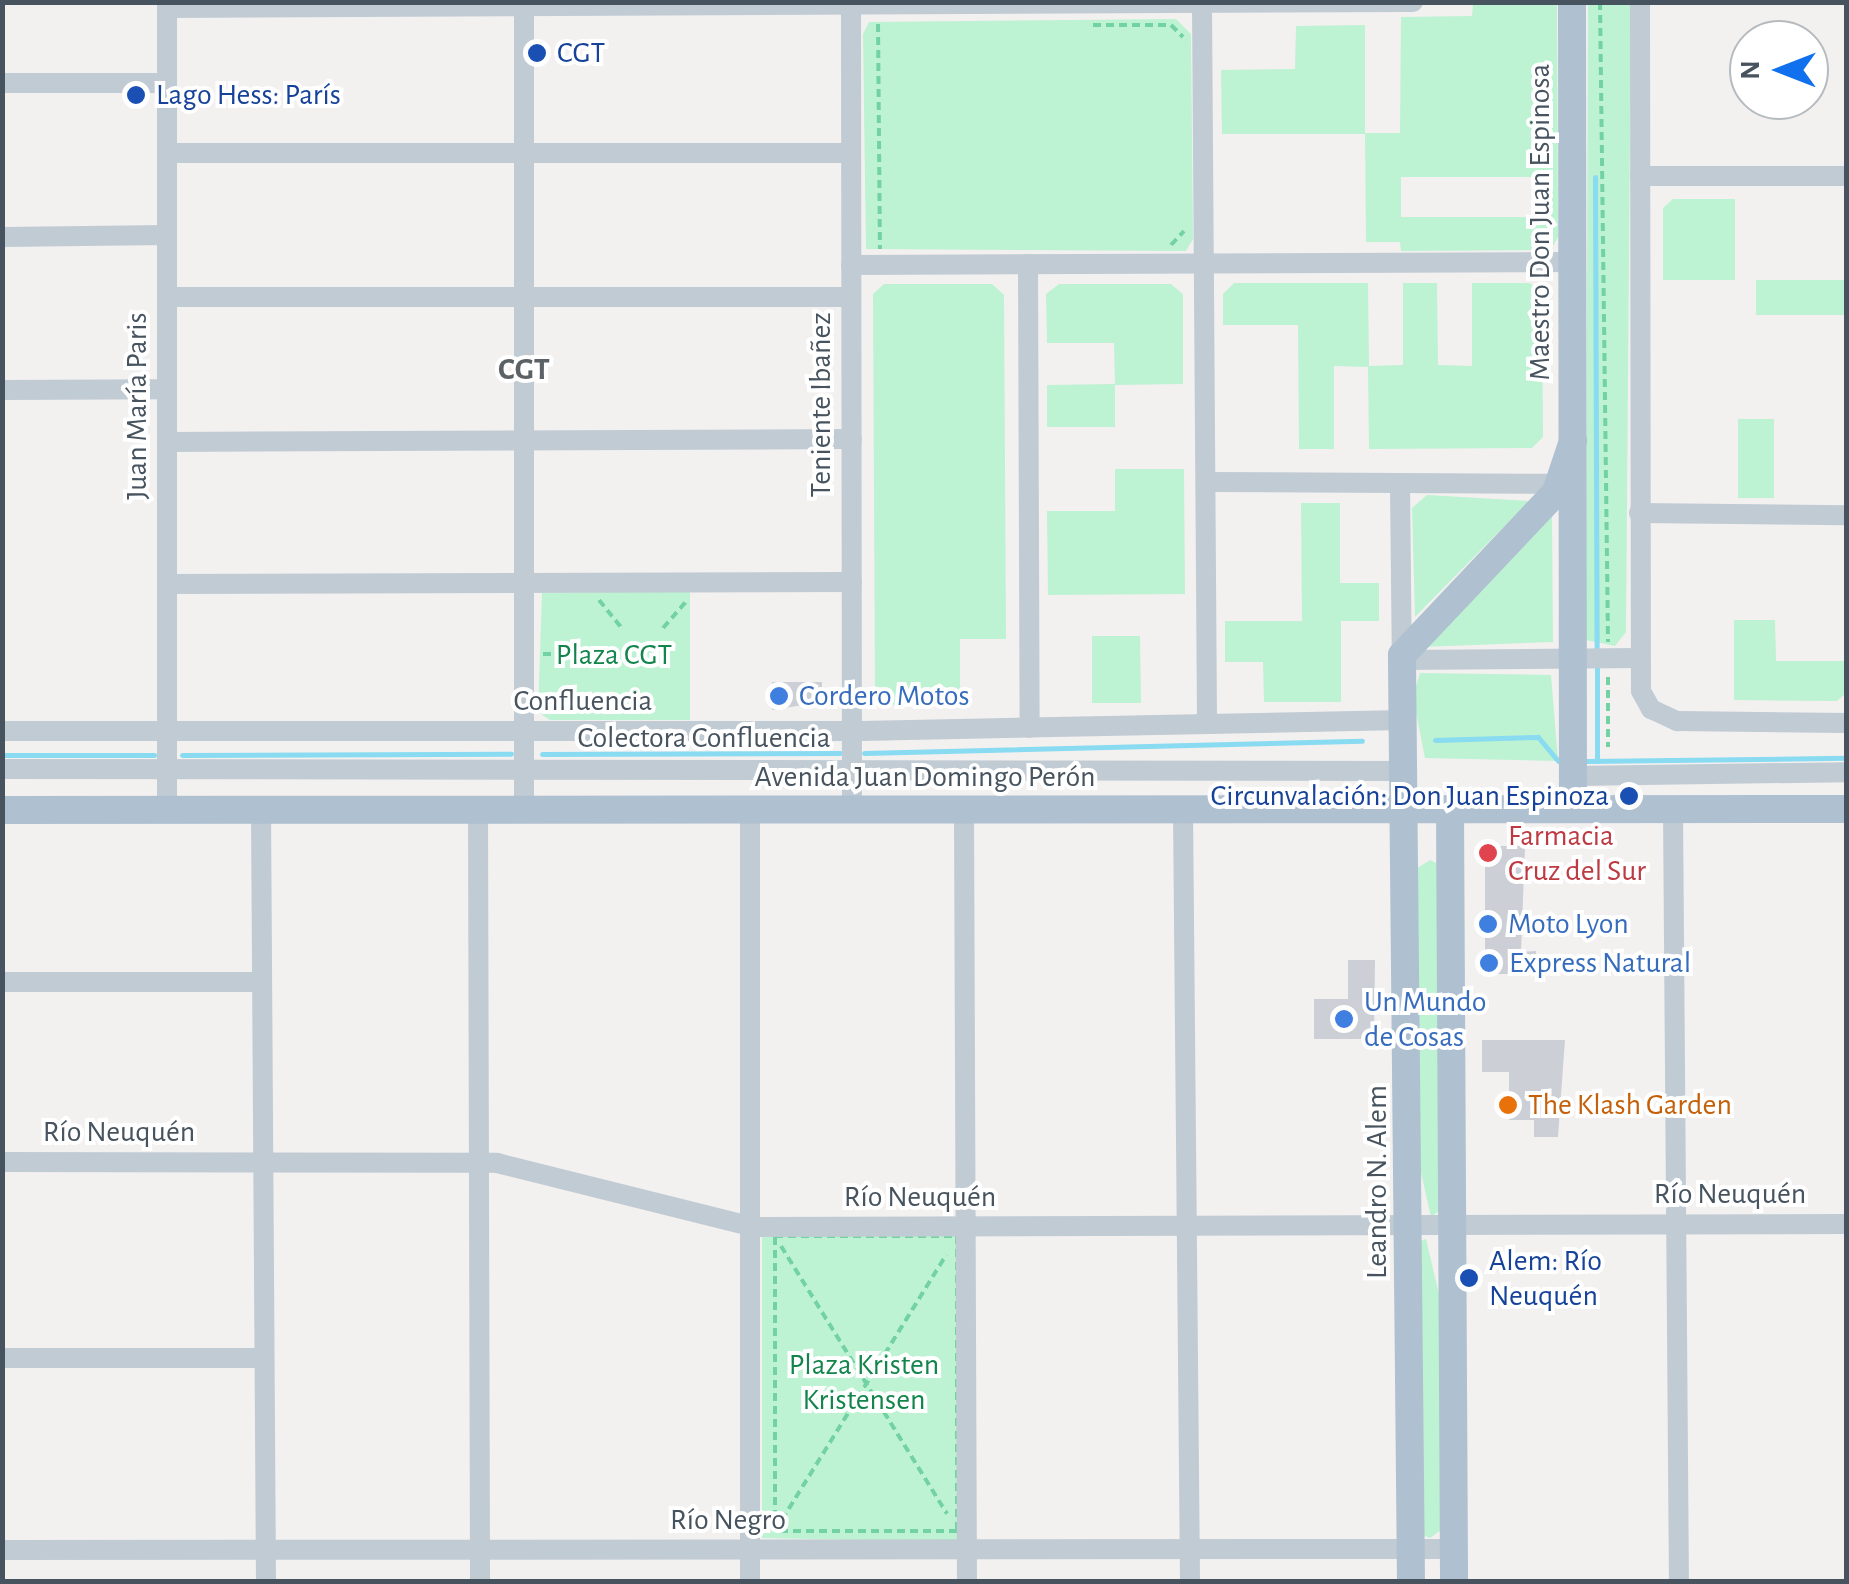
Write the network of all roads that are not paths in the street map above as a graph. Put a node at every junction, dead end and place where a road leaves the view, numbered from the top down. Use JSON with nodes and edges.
{"nodes":[{"id":1,"x":1413,"y":2,"type":"edge"},
{"id":2,"x":1572,"y":2,"type":"edge"},
{"id":3,"x":1640,"y":2,"type":"edge"},
{"id":4,"x":1259,"y":3,"type":"edge"},
{"id":5,"x":548,"y":4,"type":"edge"},
{"id":6,"x":699,"y":4,"type":"edge"},
{"id":7,"x":850,"y":4,"type":"edge"},
{"id":8,"x":1202,"y":4,"type":"edge"},
{"id":9,"x":167,"y":5,"type":"edge"},
{"id":10,"x":254,"y":5,"type":"edge"},
{"id":11,"x":401,"y":5,"type":"edge"},
{"id":12,"x":524,"y":7,"type":"junction"},
{"id":13,"x":167,"y":82,"type":"junction"},
{"id":14,"x":2,"y":83,"type":"edge"},
{"id":15,"x":851,"y":152,"type":"junction"},
{"id":16,"x":167,"y":153,"type":"junction"},
{"id":17,"x":524,"y":153,"type":"junction"},
{"id":18,"x":1640,"y":176,"type":"junction"},
{"id":19,"x":1846,"y":176,"type":"edge"},
{"id":20,"x":167,"y":235,"type":"junction"},
{"id":21,"x":2,"y":236,"type":"edge"},
{"id":22,"x":1572,"y":262,"type":"junction"},
{"id":23,"x":1204,"y":263,"type":"junction"},
{"id":24,"x":851,"y":264,"type":"junction"},
{"id":25,"x":1028,"y":264,"type":"junction"},
{"id":26,"x":167,"y":296,"type":"junction"},
{"id":27,"x":524,"y":296,"type":"junction"},
{"id":28,"x":851,"y":296,"type":"junction"},
{"id":29,"x":167,"y":389,"type":"junction"},
{"id":30,"x":2,"y":390,"type":"edge"},
{"id":31,"x":852,"y":439,"type":"junction"},
{"id":32,"x":524,"y":440,"type":"junction"},
{"id":33,"x":1573,"y":441,"type":"junction"},
{"id":34,"x":167,"y":442,"type":"junction"},
{"id":35,"x":1206,"y":482,"type":"junction"},
{"id":36,"x":1400,"y":483,"type":"junction"},
{"id":37,"x":1561,"y":484,"type":"junction"},
{"id":38,"x":1639,"y":513,"type":"junction"},
{"id":39,"x":1846,"y":515,"type":"edge"},
{"id":40,"x":852,"y":582,"type":"junction"},
{"id":41,"x":524,"y":583,"type":"junction"},
{"id":42,"x":167,"y":584,"type":"junction"},
{"id":43,"x":1594,"y":658,"type":"junction"},
{"id":44,"x":1639,"y":658,"type":"junction"},
{"id":45,"x":1402,"y":660,"type":"junction"},
{"id":46,"x":1404,"y":720,"type":"junction"},
{"id":47,"x":1846,"y":723,"type":"edge"},
{"id":48,"x":1208,"y":724,"type":"junction"},
{"id":49,"x":1030,"y":728,"type":"junction"},
{"id":50,"x":524,"y":731,"type":"junction"},
{"id":51,"x":852,"y":731,"type":"junction"},
{"id":52,"x":2,"y":732,"type":"edge"},
{"id":53,"x":167,"y":732,"type":"junction"},
{"id":54,"x":167,"y":768,"type":"junction"},
{"id":55,"x":524,"y":768,"type":"junction"},
{"id":56,"x":852,"y":768,"type":"junction"},
{"id":57,"x":2,"y":769,"type":"edge"},
{"id":58,"x":1406,"y":771,"type":"junction"},
{"id":59,"x":1846,"y":772,"type":"edge"},
{"id":60,"x":1574,"y":776,"type":"junction"},
{"id":61,"x":750,"y":808,"type":"junction"},
{"id":62,"x":852,"y":808,"type":"junction"},
{"id":63,"x":478,"y":809,"type":"junction"},
{"id":64,"x":524,"y":809,"type":"junction"},
{"id":65,"x":1573,"y":809,"type":"junction"},
{"id":66,"x":1673,"y":809,"type":"junction"},
{"id":67,"x":1846,"y":809,"type":"edge"},
{"id":68,"x":2,"y":810,"type":"edge"},
{"id":69,"x":167,"y":810,"type":"junction"},
{"id":70,"x":261,"y":810,"type":"junction"},
{"id":71,"x":964,"y":810,"type":"junction"},
{"id":72,"x":1183,"y":810,"type":"junction"},
{"id":73,"x":1406,"y":810,"type":"junction"},
{"id":74,"x":1450,"y":810,"type":"junction"},
{"id":75,"x":1450,"y":867,"type":"junction"},
{"id":76,"x":1407,"y":868,"type":"junction"},
{"id":77,"x":2,"y":982,"type":"edge"},
{"id":78,"x":262,"y":982,"type":"junction"},
{"id":79,"x":2,"y":1162,"type":"edge"},
{"id":80,"x":263,"y":1162,"type":"junction"},
{"id":81,"x":482,"y":1162,"type":"junction"},
{"id":82,"x":1676,"y":1224,"type":"junction"},
{"id":83,"x":1846,"y":1224,"type":"edge"},
{"id":84,"x":1410,"y":1225,"type":"junction"},
{"id":85,"x":1452,"y":1225,"type":"junction"},
{"id":86,"x":1188,"y":1226,"type":"junction"},
{"id":87,"x":754,"y":1227,"type":"junction"},
{"id":88,"x":962,"y":1231,"type":"junction"},
{"id":89,"x":2,"y":1358,"type":"edge"},
{"id":90,"x":264,"y":1358,"type":"junction"},
{"id":91,"x":962,"y":1540,"type":"junction"},
{"id":92,"x":2,"y":1550,"type":"edge"},
{"id":93,"x":265,"y":1550,"type":"junction"},
{"id":94,"x":480,"y":1550,"type":"junction"},
{"id":95,"x":751,"y":1550,"type":"junction"},
{"id":96,"x":1190,"y":1550,"type":"junction"},
{"id":97,"x":1411,"y":1550,"type":"junction"},
{"id":98,"x":1454,"y":1550,"type":"junction"},
{"id":99,"x":266,"y":1582,"type":"edge"},
{"id":100,"x":480,"y":1582,"type":"edge"},
{"id":101,"x":750,"y":1582,"type":"edge"},
{"id":102,"x":967,"y":1582,"type":"edge"},
{"id":103,"x":1190,"y":1582,"type":"edge"},
{"id":104,"x":1411,"y":1582,"type":"edge"},
{"id":105,"x":1454,"y":1582,"type":"edge"},
{"id":106,"x":1680,"y":1582,"type":"edge"}],
"edges":[{"from":1,"to":4,"type":"street"},
{"from":2,"to":22,"type":"main road","name":"Maestro Don Juan Espinosa"},
{"from":3,"to":18,"type":"street"},
{"from":4,"to":8,"type":"street"},
{"from":5,"to":6,"type":"street"},
{"from":5,"to":12,"type":"street"},
{"from":6,"to":7,"type":"street"},
{"from":7,"to":8,"type":"street"},
{"from":7,"to":15,"type":"street","name":"Teniente Ibañez"},
{"from":8,"to":23,"type":"street"},
{"from":9,"to":10,"type":"street"},
{"from":9,"to":13,"type":"street","name":"Juan María Paris"},
{"from":10,"to":11,"type":"street"},
{"from":11,"to":12,"type":"street"},
{"from":12,"to":17,"type":"street"},
{"from":13,"to":14,"type":"street"},
{"from":13,"to":16,"type":"street","name":"Juan María Paris"},
{"from":15,"to":17,"type":"street"},
{"from":15,"to":24,"type":"street","name":"Teniente Ibañez"},
{"from":16,"to":17,"type":"street"},
{"from":16,"to":20,"type":"street","name":"Juan María Paris"},
{"from":17,"to":27,"type":"street"},
{"from":18,"to":19,"type":"street"},
{"from":18,"to":38,"type":"street"},
{"from":20,"to":21,"type":"street"},
{"from":20,"to":26,"type":"street","name":"Juan María Paris"},
{"from":22,"to":23,"type":"street"},
{"from":22,"to":33,"type":"main road","name":"Maestro Don Juan Espinosa"},
{"from":23,"to":25,"type":"street"},
{"from":23,"to":35,"type":"street"},
{"from":24,"to":25,"type":"street"},
{"from":24,"to":28,"type":"street","name":"Teniente Ibañez"},
{"from":25,"to":49,"type":"street"},
{"from":26,"to":27,"type":"street"},
{"from":26,"to":29,"type":"street","name":"Juan María Paris"},
{"from":27,"to":28,"type":"street"},
{"from":27,"to":32,"type":"street"},
{"from":28,"to":31,"type":"street","name":"Teniente Ibañez"},
{"from":29,"to":30,"type":"street"},
{"from":29,"to":34,"type":"street","name":"Juan María Paris"},
{"from":31,"to":32,"type":"street"},
{"from":31,"to":40,"type":"street","name":"Teniente Ibañez"},
{"from":32,"to":34,"type":"street"},
{"from":32,"to":41,"type":"street"},
{"from":33,"to":37,"type":"main road","name":"Maestro Don Juan Espinosa"},
{"from":33,"to":43,"type":"main road","name":"Maestro Don Juan Espinosa"},
{"from":34,"to":42,"type":"street","name":"Juan María Paris"},
{"from":35,"to":36,"type":"street"},
{"from":35,"to":48,"type":"street"},
{"from":36,"to":37,"type":"street"},
{"from":36,"to":45,"type":"street","name":"Leandro N. Alem"},
{"from":37,"to":45,"type":"main road","name":"Maestro Don Juan Espinosa"},
{"from":38,"to":39,"type":"street"},
{"from":38,"to":44,"type":"street"},
{"from":40,"to":41,"type":"street"},
{"from":40,"to":51,"type":"street","name":"Teniente Ibañez"},
{"from":41,"to":42,"type":"street"},
{"from":41,"to":50,"type":"street"},
{"from":42,"to":53,"type":"street","name":"Juan María Paris"},
{"from":43,"to":44,"type":"street"},
{"from":43,"to":45,"type":"street"},
{"from":43,"to":60,"type":"main road","name":"Maestro Don Juan Espinosa"},
{"from":44,"to":47,"type":"street"},
{"from":45,"to":46,"type":"main road","name":"Leandro N. Alem"},
{"from":46,"to":48,"type":"street","name":"Confluencia"},
{"from":46,"to":58,"type":"main road","name":"Leandro N. Alem"},
{"from":48,"to":49,"type":"street","name":"Confluencia"},
{"from":49,"to":51,"type":"street","name":"Confluencia"},
{"from":50,"to":51,"type":"street","name":"Confluencia"},
{"from":50,"to":53,"type":"street","name":"Confluencia"},
{"from":50,"to":55,"type":"street"},
{"from":51,"to":56,"type":"street","name":"Teniente Ibañez"},
{"from":52,"to":53,"type":"street","name":"Confluencia"},
{"from":53,"to":54,"type":"street","name":"Juan María Paris"},
{"from":54,"to":55,"type":"street","name":"Colectora Confluencia"},
{"from":54,"to":57,"type":"street","name":"Colectora Confluencia"},
{"from":54,"to":69,"type":"street","name":"Juan María Paris"},
{"from":55,"to":56,"type":"street","name":"Colectora Confluencia"},
{"from":55,"to":64,"type":"street"},
{"from":56,"to":58,"type":"street","name":"Colectora Confluencia"},
{"from":56,"to":62,"type":"street","name":"Teniente Ibañez"},
{"from":58,"to":73,"type":"main road","name":"Leandro N. Alem"},
{"from":59,"to":60,"type":"street"},
{"from":60,"to":65,"type":"main road","name":"Maestro Don Juan Espinosa"},
{"from":61,"to":62,"type":"main road","name":"Avenida Juan Domingo Perón"},
{"from":61,"to":64,"type":"main road","name":"Avenida Juan Domingo Perón"},
{"from":61,"to":87,"type":"street"},
{"from":62,"to":71,"type":"main road","name":"Avenida Juan Domingo Perón"},
{"from":63,"to":64,"type":"main road","name":"Avenida Juan Domingo Perón"},
{"from":63,"to":70,"type":"main road","name":"Avenida Juan Domingo Perón"},
{"from":63,"to":81,"type":"street"},
{"from":65,"to":66,"type":"main road","name":"Avenida Juan Domingo Perón"},
{"from":65,"to":74,"type":"main road","name":"Avenida Juan Domingo Perón"},
{"from":66,"to":67,"type":"main road","name":"Avenida Juan Domingo Perón"},
{"from":66,"to":82,"type":"street"},
{"from":68,"to":69,"type":"main road","name":"Avenida Juan Domingo Perón"},
{"from":69,"to":70,"type":"main road","name":"Avenida Juan Domingo Perón"},
{"from":70,"to":78,"type":"street"},
{"from":71,"to":72,"type":"main road","name":"Avenida Juan Domingo Perón"},
{"from":71,"to":88,"type":"street"},
{"from":72,"to":73,"type":"main road","name":"Avenida Juan Domingo Perón"},
{"from":72,"to":86,"type":"street"},
{"from":73,"to":74,"type":"main road","name":"Avenida Juan Domingo Perón"},
{"from":73,"to":76,"type":"main road","name":"Leandro N. Alem"},
{"from":74,"to":75,"type":"main road"},
{"from":75,"to":76,"type":"main road"},
{"from":75,"to":85,"type":"main road"},
{"from":76,"to":84,"type":"main road","name":"Leandro N. Alem"},
{"from":77,"to":78,"type":"street"},
{"from":78,"to":80,"type":"street"},
{"from":79,"to":80,"type":"street","name":"Río Neuquén"},
{"from":80,"to":81,"type":"street","name":"Río Neuquén"},
{"from":80,"to":90,"type":"street"},
{"from":81,"to":87,"type":"street","name":"Río Neuquén"},
{"from":81,"to":94,"type":"street"},
{"from":82,"to":83,"type":"street","name":"Río Neuquén"},
{"from":82,"to":85,"type":"street","name":"Río Neuquén"},
{"from":82,"to":106,"type":"street"},
{"from":84,"to":85,"type":"street","name":"Río Neuquén"},
{"from":84,"to":86,"type":"street","name":"Río Neuquén"},
{"from":84,"to":97,"type":"main road","name":"Leandro N. Alem"},
{"from":85,"to":98,"type":"main road"},
{"from":86,"to":88,"type":"street","name":"Río Neuquén"},
{"from":86,"to":96,"type":"street"},
{"from":87,"to":88,"type":"street","name":"Río Neuquén"},
{"from":87,"to":95,"type":"street"},
{"from":88,"to":91,"type":"street"},
{"from":89,"to":90,"type":"street"},
{"from":90,"to":93,"type":"street"},
{"from":91,"to":95,"type":"street","name":"Río Negro"},
{"from":91,"to":96,"type":"street","name":"Río Negro"},
{"from":91,"to":102,"type":"street"},
{"from":92,"to":93,"type":"street","name":"Río Negro"},
{"from":93,"to":94,"type":"street","name":"Río Negro"},
{"from":93,"to":99,"type":"street"},
{"from":94,"to":95,"type":"street","name":"Río Negro"},
{"from":94,"to":100,"type":"street"},
{"from":95,"to":101,"type":"street"},
{"from":96,"to":97,"type":"street","name":"Río Negro"},
{"from":96,"to":103,"type":"street"},
{"from":97,"to":98,"type":"street","name":"Río Negro"},
{"from":97,"to":104,"type":"main road","name":"Leandro N. Alem"},
{"from":98,"to":105,"type":"main road"}]}
